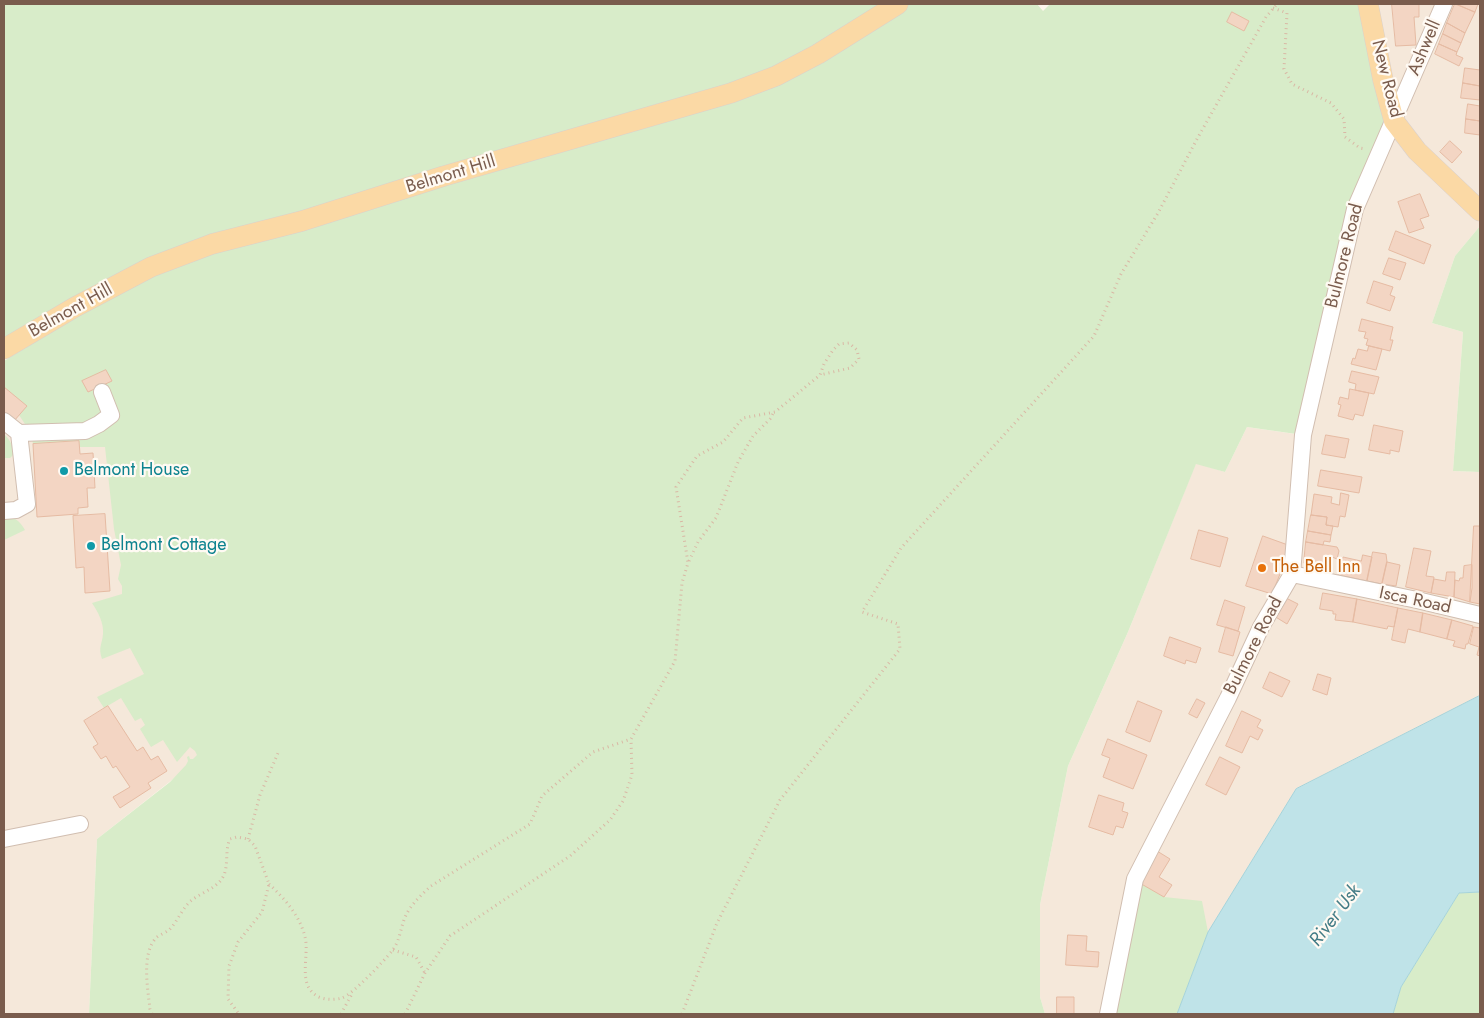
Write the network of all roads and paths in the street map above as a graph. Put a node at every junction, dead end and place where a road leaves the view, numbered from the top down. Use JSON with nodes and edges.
{"nodes":[{"id":1,"x":898,"y":4,"type":"edge"},
{"id":2,"x":1277,"y":4,"type":"edge"},
{"id":3,"x":1368,"y":4,"type":"edge"},
{"id":4,"x":1444,"y":4,"type":"edge"},
{"id":5,"x":1273,"y":8,"type":"junction"},
{"id":6,"x":1394,"y":121,"type":"junction"},
{"id":7,"x":1381,"y":151,"type":"junction"},
{"id":8,"x":1480,"y":211,"type":"edge"},
{"id":9,"x":4,"y":349,"type":"edge"},
{"id":10,"x":820,"y":375,"type":"junction"},
{"id":11,"x":102,"y":392,"type":"dead end"},
{"id":12,"x":775,"y":412,"type":"junction"},
{"id":13,"x":4,"y":421,"type":"edge"},
{"id":14,"x":19,"y":433,"type":"junction"},
{"id":15,"x":4,"y":511,"type":"edge"},
{"id":16,"x":688,"y":563,"type":"junction"},
{"id":17,"x":1292,"y":574,"type":"junction"},
{"id":18,"x":1480,"y":615,"type":"edge"},
{"id":19,"x":631,"y":739,"type":"junction"},
{"id":20,"x":278,"y":753,"type":"dead end"},
{"id":21,"x":80,"y":824,"type":"dead end"},
{"id":22,"x":4,"y":839,"type":"edge"},
{"id":23,"x":248,"y":840,"type":"junction"},
{"id":24,"x":269,"y":884,"type":"junction"},
{"id":25,"x":393,"y":950,"type":"junction"},
{"id":26,"x":425,"y":973,"type":"junction"},
{"id":27,"x":355,"y":989,"type":"junction"},
{"id":28,"x":152,"y":1014,"type":"edge"},
{"id":29,"x":239,"y":1014,"type":"edge"},
{"id":30,"x":341,"y":1014,"type":"edge"},
{"id":31,"x":405,"y":1014,"type":"edge"},
{"id":32,"x":682,"y":1014,"type":"edge"},
{"id":33,"x":1108,"y":1014,"type":"edge"}],
"edges":[{"from":1,"to":9,"type":"main road","name":"Belmont Hill"},
{"from":2,"to":5,"type":"path"},
{"from":3,"to":6,"type":"main road","name":"New Road"},
{"from":4,"to":6,"type":"street","name":"Ashwell"},
{"from":5,"to":7,"type":"path"},
{"from":5,"to":32,"type":"path"},
{"from":6,"to":7,"type":"street","name":"Bulmore Road"},
{"from":6,"to":8,"type":"main road","name":"New Road"},
{"from":7,"to":17,"type":"street","name":"Bulmore Road"},
{"from":10,"to":10,"type":"path"},
{"from":10,"to":12,"type":"path"},
{"from":11,"to":14,"type":"street"},
{"from":12,"to":16,"type":"path"},
{"from":12,"to":16,"type":"path"},
{"from":13,"to":14,"type":"street"},
{"from":14,"to":15,"type":"street"},
{"from":16,"to":19,"type":"path"},
{"from":17,"to":18,"type":"street","name":"Isca Road"},
{"from":17,"to":33,"type":"street","name":"Bulmore Road"},
{"from":19,"to":25,"type":"path"},
{"from":19,"to":26,"type":"path"},
{"from":20,"to":23,"type":"path"},
{"from":21,"to":22,"type":"street"},
{"from":23,"to":24,"type":"path"},
{"from":23,"to":28,"type":"path"},
{"from":24,"to":27,"type":"path"},
{"from":24,"to":29,"type":"path"},
{"from":25,"to":26,"type":"path"},
{"from":25,"to":27,"type":"path"},
{"from":26,"to":31,"type":"path"},
{"from":27,"to":30,"type":"path"}]}
